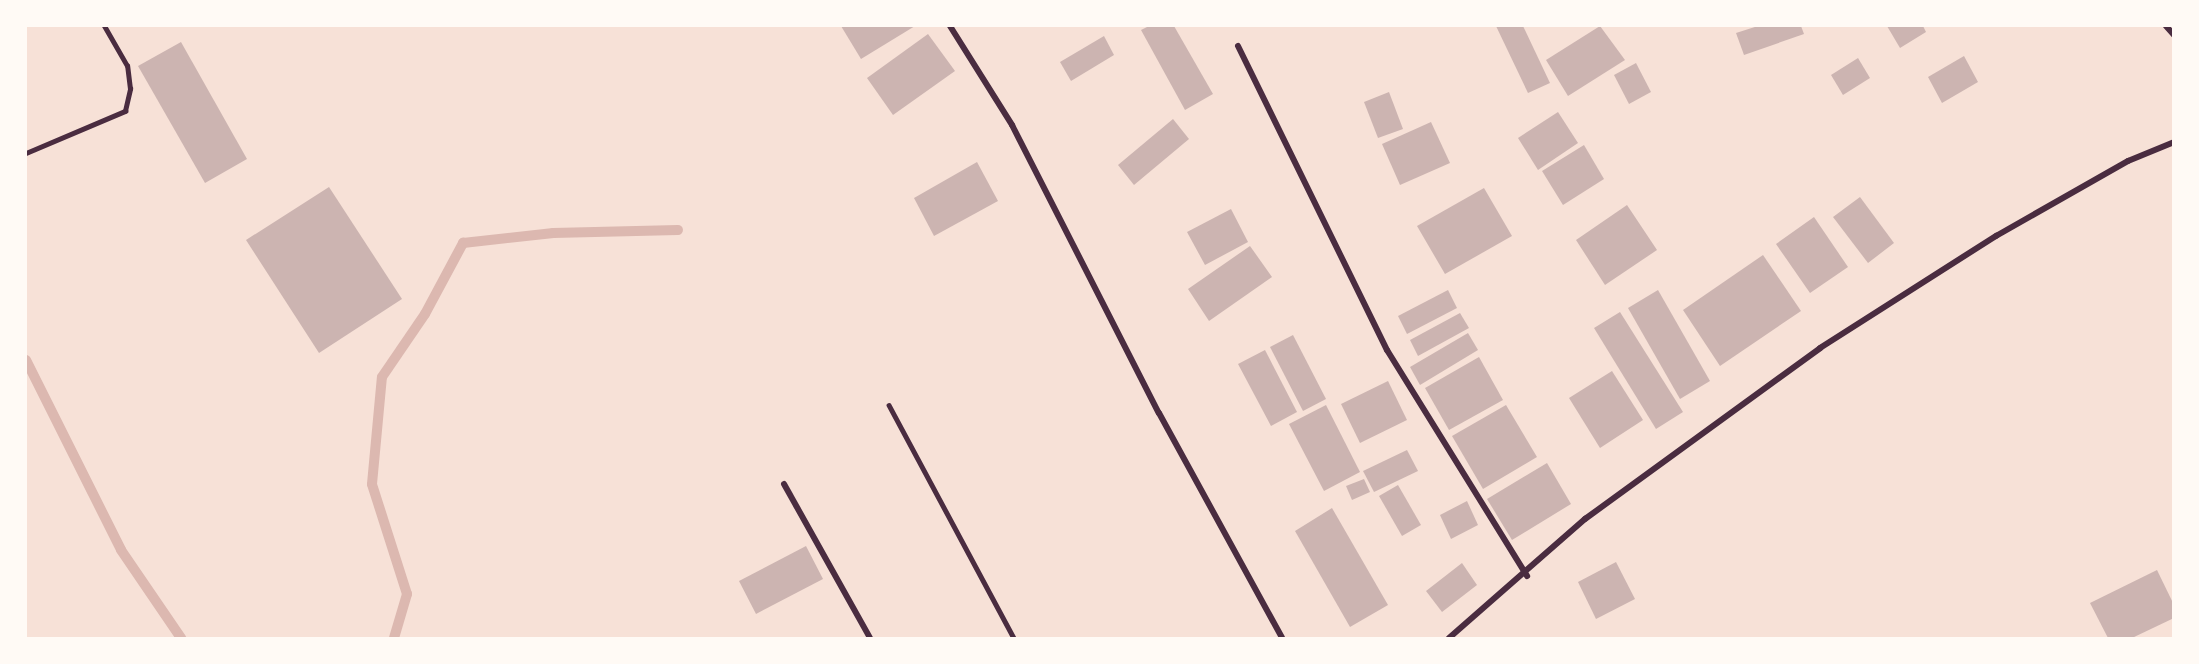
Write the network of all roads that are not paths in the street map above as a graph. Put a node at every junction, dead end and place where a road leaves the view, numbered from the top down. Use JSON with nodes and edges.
{"nodes":[{"id":1,"x":104,"y":26,"type":"edge"},
{"id":2,"x":950,"y":26,"type":"edge"},
{"id":3,"x":2166,"y":26,"type":"edge"},
{"id":4,"x":2174,"y":35,"type":"edge"},
{"id":5,"x":1238,"y":45,"type":"dead end"},
{"id":6,"x":2174,"y":142,"type":"edge"},
{"id":7,"x":26,"y":153,"type":"edge"},
{"id":8,"x":889,"y":405,"type":"dead end"},
{"id":9,"x":784,"y":484,"type":"dead end"},
{"id":10,"x":1527,"y":576,"type":"junction"},
{"id":11,"x":870,"y":639,"type":"edge"},
{"id":12,"x":1014,"y":639,"type":"edge"},
{"id":13,"x":1282,"y":639,"type":"edge"},
{"id":14,"x":1449,"y":639,"type":"edge"}],
"edges":[{"from":1,"to":7,"type":"lane"},
{"from":2,"to":13,"type":"street"},
{"from":3,"to":4,"type":"street"},
{"from":5,"to":10,"type":"street"},
{"from":6,"to":10,"type":"street"},
{"from":8,"to":12,"type":"lane"},
{"from":9,"to":11,"type":"street"},
{"from":10,"to":14,"type":"street"}]}
